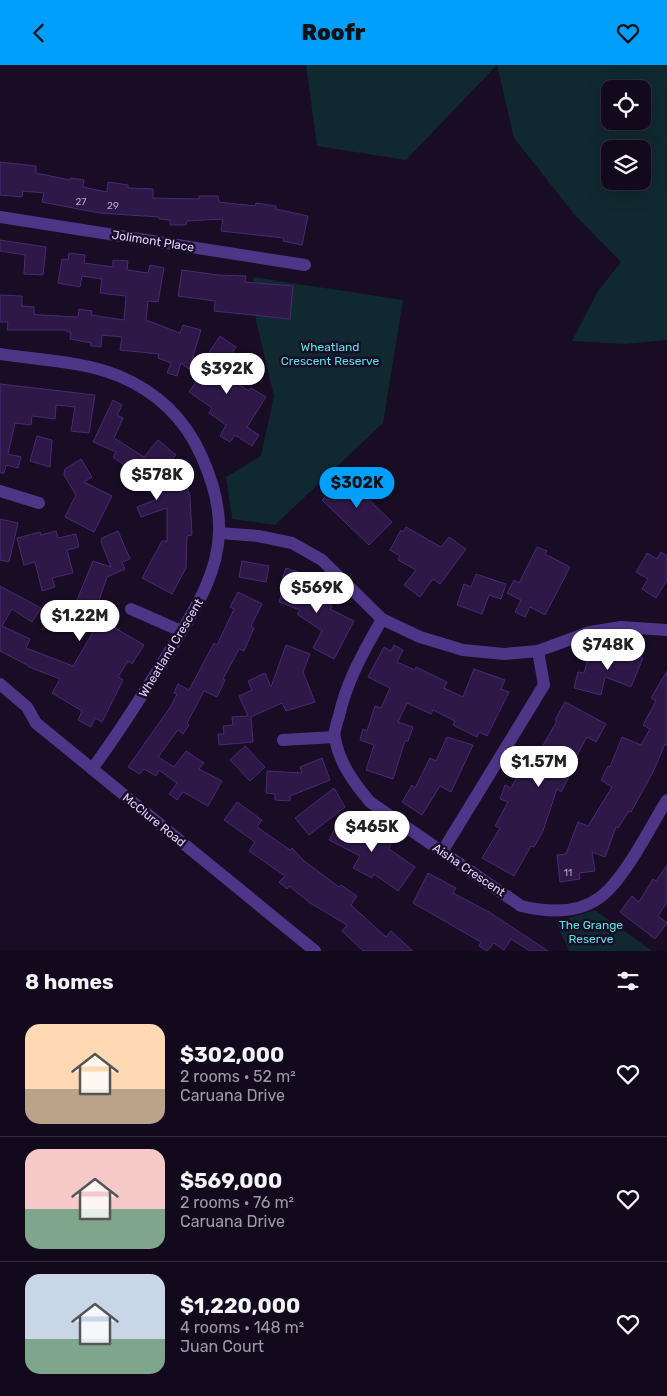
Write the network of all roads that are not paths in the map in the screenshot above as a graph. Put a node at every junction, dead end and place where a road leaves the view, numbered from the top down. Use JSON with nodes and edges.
{"nodes":[{"id":1,"x":0,"y":217,"type":"edge"},
{"id":2,"x":306,"y":265,"type":"dead end"},
{"id":3,"x":0,"y":355,"type":"edge"},
{"id":4,"x":0,"y":491,"type":"edge"},
{"id":5,"x":38,"y":503,"type":"dead end"},
{"id":6,"x":219,"y":533,"type":"junction"},
{"id":7,"x":131,"y":609,"type":"dead end"},
{"id":8,"x":382,"y":619,"type":"junction"},
{"id":9,"x":667,"y":630,"type":"edge"},
{"id":10,"x":181,"y":631,"type":"junction"},
{"id":11,"x":538,"y":651,"type":"junction"},
{"id":12,"x":0,"y":683,"type":"edge"},
{"id":13,"x":334,"y":737,"type":"junction"},
{"id":14,"x":283,"y":740,"type":"dead end"},
{"id":15,"x":92,"y":769,"type":"junction"},
{"id":16,"x":667,"y":800,"type":"edge"},
{"id":17,"x":442,"y":851,"type":"junction"},
{"id":18,"x":315,"y":951,"type":"edge"}],
"edges":[{"from":1,"to":2,"type":"street","name":"Jolimont Place"},
{"from":3,"to":6,"type":"street","name":"Wheatland Crescent"},
{"from":4,"to":5,"type":"street"},
{"from":6,"to":8,"type":"street"},
{"from":6,"to":10,"type":"street","name":"Wheatland Crescent"},
{"from":7,"to":10,"type":"street"},
{"from":8,"to":11,"type":"street"},
{"from":8,"to":13,"type":"street","name":"Aisha Crescent"},
{"from":9,"to":11,"type":"street"},
{"from":10,"to":15,"type":"street","name":"Wheatland Crescent"},
{"from":11,"to":17,"type":"street"},
{"from":12,"to":15,"type":"street","name":"McClure Road"},
{"from":13,"to":14,"type":"street"},
{"from":13,"to":17,"type":"street","name":"Aisha Crescent"},
{"from":15,"to":18,"type":"street","name":"McClure Road"},
{"from":16,"to":17,"type":"street","name":"Aisha Crescent"}]}
